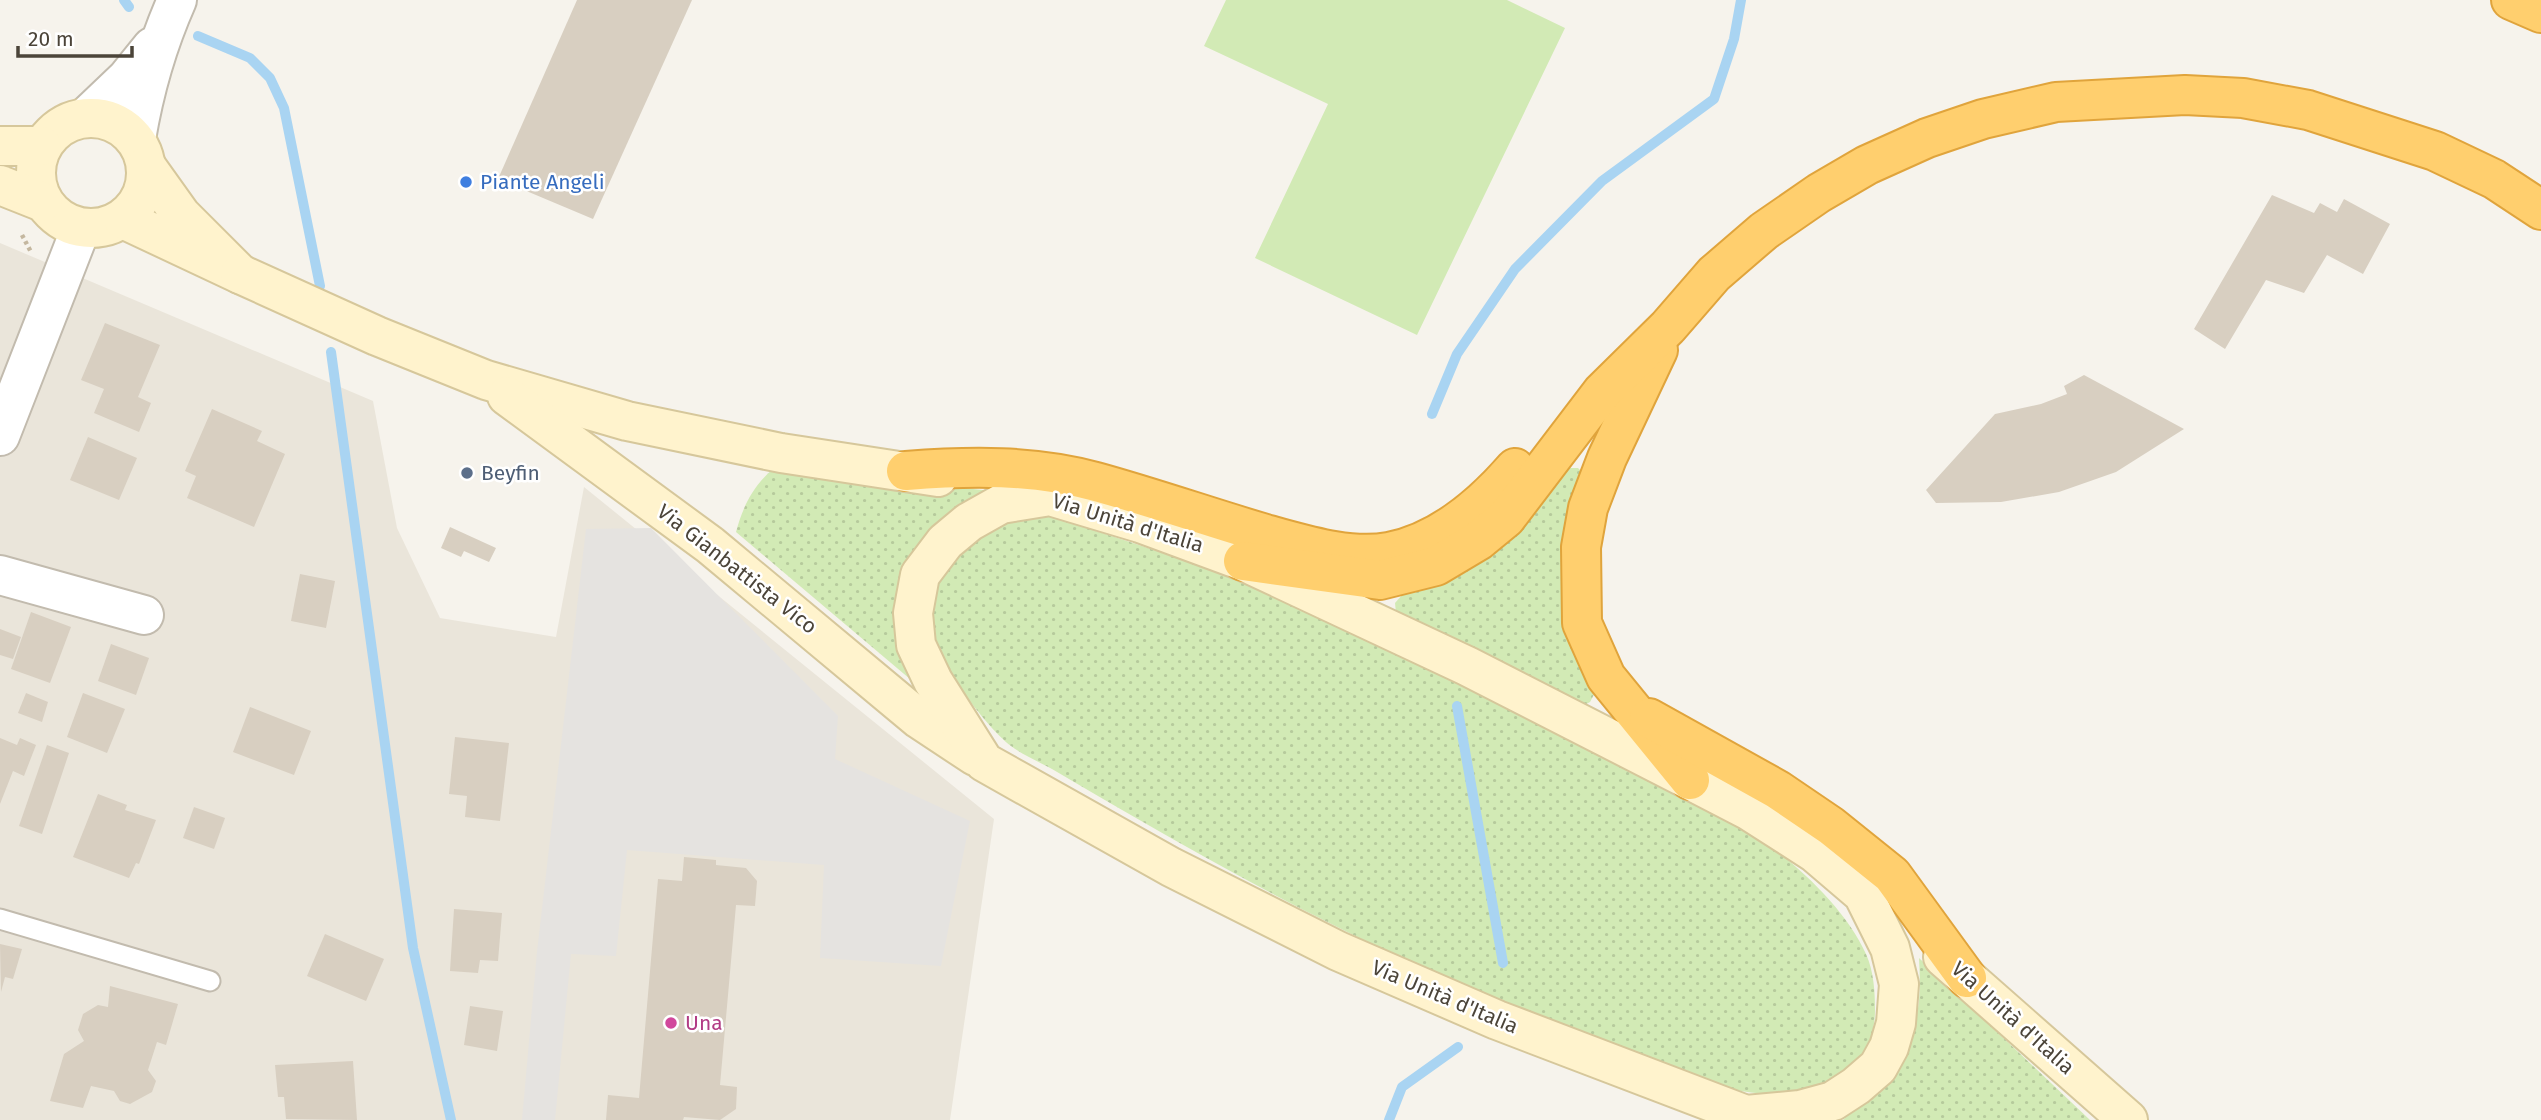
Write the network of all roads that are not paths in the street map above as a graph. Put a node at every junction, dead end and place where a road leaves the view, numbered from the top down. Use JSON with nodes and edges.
{"nodes":[{"id":1,"x":177,"y":0,"type":"edge"},
{"id":2,"x":2511,"y":0,"type":"edge"},
{"id":3,"x":2541,"y":13,"type":"edge"},
{"id":4,"x":160,"y":37,"type":"junction"},
{"id":5,"x":85,"y":118,"type":"junction"},
{"id":6,"x":0,"y":146,"type":"edge"},
{"id":7,"x":43,"y":146,"type":"junction"},
{"id":8,"x":141,"y":153,"type":"junction"},
{"id":9,"x":0,"y":185,"type":"edge"},
{"id":10,"x":43,"y":202,"type":"junction"},
{"id":11,"x":2541,"y":210,"type":"edge"},
{"id":12,"x":123,"y":219,"type":"junction"},
{"id":13,"x":81,"y":228,"type":"junction"},
{"id":14,"x":240,"y":274,"type":"junction"},
{"id":15,"x":1668,"y":327,"type":"junction"},
{"id":16,"x":486,"y":380,"type":"junction"},
{"id":17,"x":0,"y":436,"type":"edge"},
{"id":18,"x":906,"y":471,"type":"junction"},
{"id":19,"x":1050,"y":496,"type":"junction"},
{"id":20,"x":1243,"y":561,"type":"junction"},
{"id":21,"x":0,"y":575,"type":"edge"},
{"id":22,"x":144,"y":615,"type":"dead end"},
{"id":23,"x":1628,"y":706,"type":"junction"},
{"id":24,"x":984,"y":762,"type":"junction"},
{"id":25,"x":1690,"y":780,"type":"junction"},
{"id":26,"x":1863,"y":894,"type":"junction"},
{"id":27,"x":0,"y":919,"type":"edge"},
{"id":28,"x":1967,"y":978,"type":"junction"},
{"id":29,"x":210,"y":981,"type":"dead end"},
{"id":30,"x":1754,"y":1117,"type":"edge"},
{"id":31,"x":2128,"y":1120,"type":"edge"}],
"edges":[{"from":1,"to":4,"type":"street"},
{"from":2,"to":3,"type":"highway"},
{"from":4,"to":5,"type":"street"},
{"from":4,"to":8,"type":"street"},
{"from":5,"to":7,"type":"main road"},
{"from":5,"to":8,"type":"main road"},
{"from":6,"to":7,"type":"main road"},
{"from":7,"to":10,"type":"main road"},
{"from":8,"to":12,"type":"main road"},
{"from":8,"to":14,"type":"main road"},
{"from":9,"to":10,"type":"main road"},
{"from":10,"to":13,"type":"main road"},
{"from":11,"to":15,"type":"highway"},
{"from":12,"to":13,"type":"main road"},
{"from":12,"to":14,"type":"main road","name":"Via Gianbattista Vico"},
{"from":13,"to":17,"type":"street"},
{"from":14,"to":16,"type":"main road","name":"Via Gianbattista Vico"},
{"from":15,"to":18,"type":"highway"},
{"from":15,"to":20,"type":"highway"},
{"from":15,"to":23,"type":"highway"},
{"from":16,"to":18,"type":"main road","name":"Via Gianbattista Vico"},
{"from":16,"to":24,"type":"main road","name":"Via Gianbattista Vico"},
{"from":18,"to":19,"type":"main road","name":"Via Gianbattista Vico"},
{"from":19,"to":20,"type":"main road","name":"Via Unità d'Italia"},
{"from":19,"to":24,"type":"main road","name":"Via Unità d'Italia"},
{"from":20,"to":25,"type":"main road","name":"Via Unità d'Italia"},
{"from":21,"to":22,"type":"street"},
{"from":23,"to":25,"type":"highway"},
{"from":23,"to":28,"type":"highway"},
{"from":24,"to":30,"type":"main road","name":"Via Unità d'Italia"},
{"from":25,"to":26,"type":"main road","name":"Via Unità d'Italia"},
{"from":26,"to":28,"type":"main road","name":"Via Unità d'Italia"},
{"from":26,"to":30,"type":"main road","name":"Via Unità d'Italia"},
{"from":27,"to":29,"type":"lane"},
{"from":28,"to":31,"type":"main road","name":"Via Unità d'Italia"}]}
